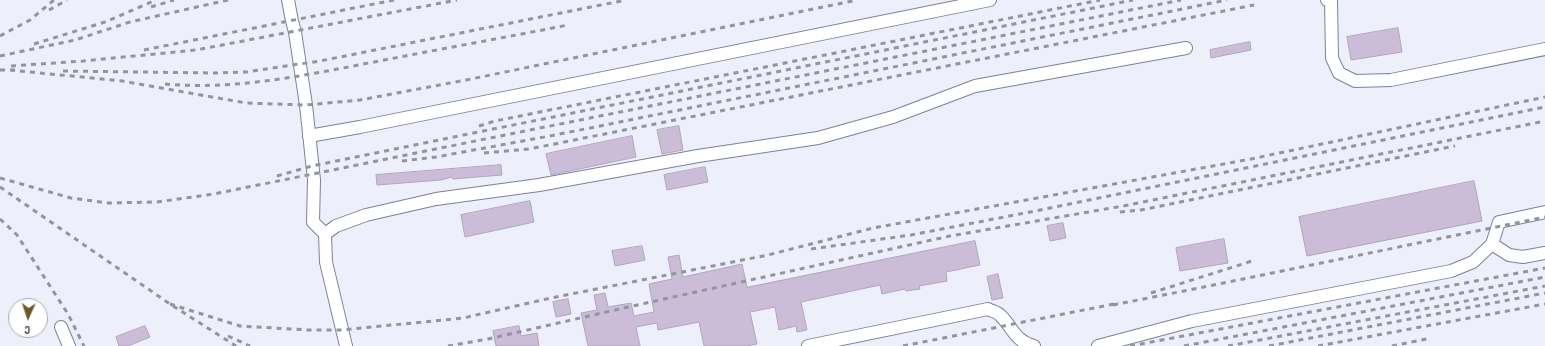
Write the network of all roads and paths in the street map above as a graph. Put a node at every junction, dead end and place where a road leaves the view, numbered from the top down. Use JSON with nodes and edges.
{"nodes":[{"id":1,"x":288,"y":0,"type":"edge"},
{"id":2,"x":990,"y":0,"type":"edge"},
{"id":3,"x":1330,"y":0,"type":"edge"},
{"id":4,"x":1186,"y":48,"type":"dead end"},
{"id":5,"x":1545,"y":49,"type":"edge"},
{"id":6,"x":309,"y":136,"type":"junction"},
{"id":7,"x":1545,"y":212,"type":"edge"},
{"id":8,"x":325,"y":234,"type":"junction"},
{"id":9,"x":1492,"y":244,"type":"junction"},
{"id":10,"x":1545,"y":253,"type":"edge"},
{"id":11,"x":61,"y":327,"type":"dead end"},
{"id":12,"x":69,"y":346,"type":"edge"},
{"id":13,"x":346,"y":346,"type":"edge"},
{"id":14,"x":808,"y":346,"type":"edge"},
{"id":15,"x":1034,"y":346,"type":"edge"},
{"id":16,"x":1098,"y":346,"type":"edge"}],
"edges":[{"from":1,"to":6,"type":"lane"},
{"from":2,"to":6,"type":"lane"},
{"from":3,"to":5,"type":"lane"},
{"from":4,"to":8,"type":"lane"},
{"from":6,"to":8,"type":"lane"},
{"from":7,"to":9,"type":"lane"},
{"from":8,"to":13,"type":"lane"},
{"from":9,"to":10,"type":"lane"},
{"from":9,"to":16,"type":"lane"},
{"from":11,"to":12,"type":"lane"},
{"from":14,"to":15,"type":"lane"}]}
